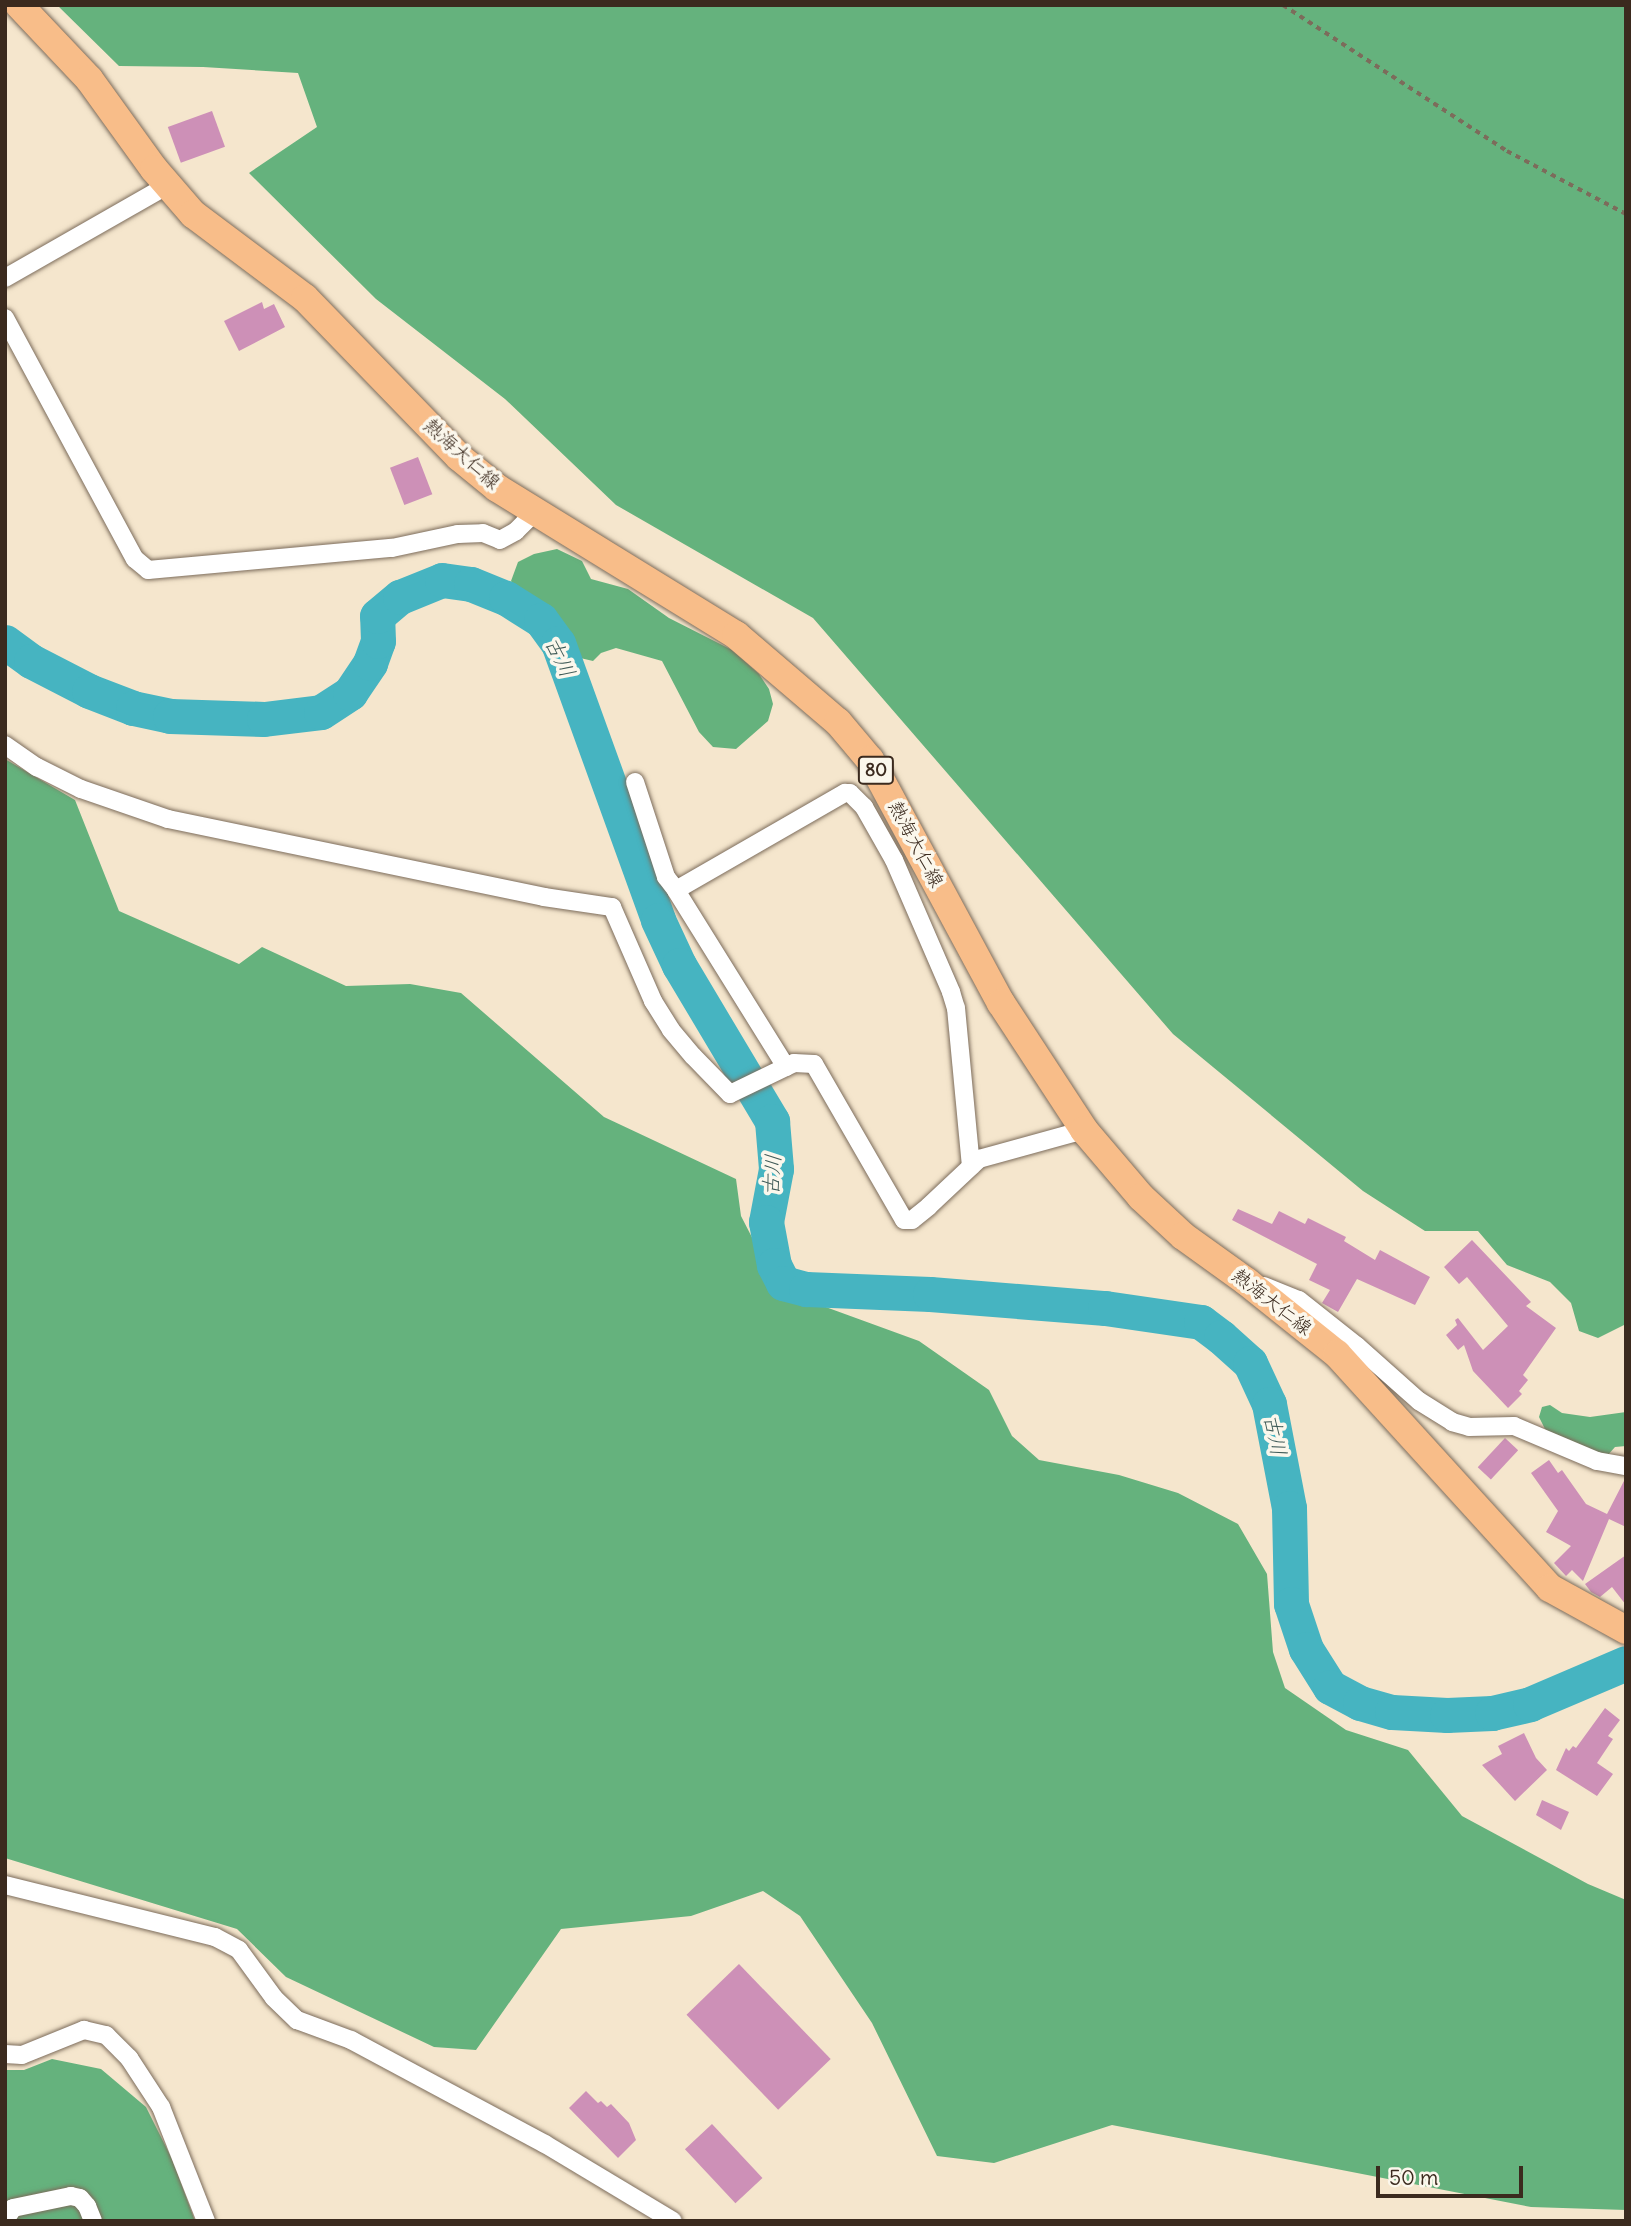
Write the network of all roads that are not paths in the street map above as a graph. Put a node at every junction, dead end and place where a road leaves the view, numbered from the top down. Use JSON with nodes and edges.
{"nodes":[{"id":1,"x":19,"y":5,"type":"edge"},
{"id":2,"x":168,"y":185,"type":"junction"},
{"id":3,"x":5,"y":278,"type":"edge"},
{"id":4,"x":5,"y":318,"type":"edge"},
{"id":5,"x":536,"y":511,"type":"junction"},
{"id":6,"x":5,"y":745,"type":"edge"},
{"id":7,"x":635,"y":782,"type":"dead end"},
{"id":8,"x":676,"y":890,"type":"junction"},
{"id":9,"x":780,"y":1070,"type":"junction"},
{"id":10,"x":1084,"y":1130,"type":"junction"},
{"id":11,"x":971,"y":1166,"type":"junction"},
{"id":12,"x":1247,"y":1282,"type":"junction"},
{"id":13,"x":1626,"y":1466,"type":"edge"},
{"id":14,"x":1626,"y":1630,"type":"edge"},
{"id":15,"x":5,"y":1885,"type":"edge"},
{"id":16,"x":5,"y":2054,"type":"edge"},
{"id":17,"x":8,"y":2210,"type":"edge"},
{"id":18,"x":93,"y":2221,"type":"edge"},
{"id":19,"x":206,"y":2221,"type":"edge"},
{"id":20,"x":673,"y":2221,"type":"edge"}],
"edges":[{"from":1,"to":2,"type":"main road","name":"熱海大仁線","number":"80"},
{"from":2,"to":3,"type":"street"},
{"from":2,"to":5,"type":"main road","name":"熱海大仁線","number":"80"},
{"from":4,"to":5,"type":"street"},
{"from":5,"to":10,"type":"main road","name":"熱海大仁線","number":"80"},
{"from":6,"to":9,"type":"street"},
{"from":7,"to":8,"type":"street"},
{"from":8,"to":9,"type":"street"},
{"from":8,"to":11,"type":"street"},
{"from":9,"to":11,"type":"street"},
{"from":10,"to":11,"type":"street"},
{"from":10,"to":12,"type":"main road","name":"熱海大仁線","number":"80"},
{"from":12,"to":13,"type":"street"},
{"from":12,"to":14,"type":"main road","name":"熱海大仁線","number":"80"},
{"from":15,"to":20,"type":"street"},
{"from":16,"to":19,"type":"street"},
{"from":17,"to":18,"type":"street"}]}
